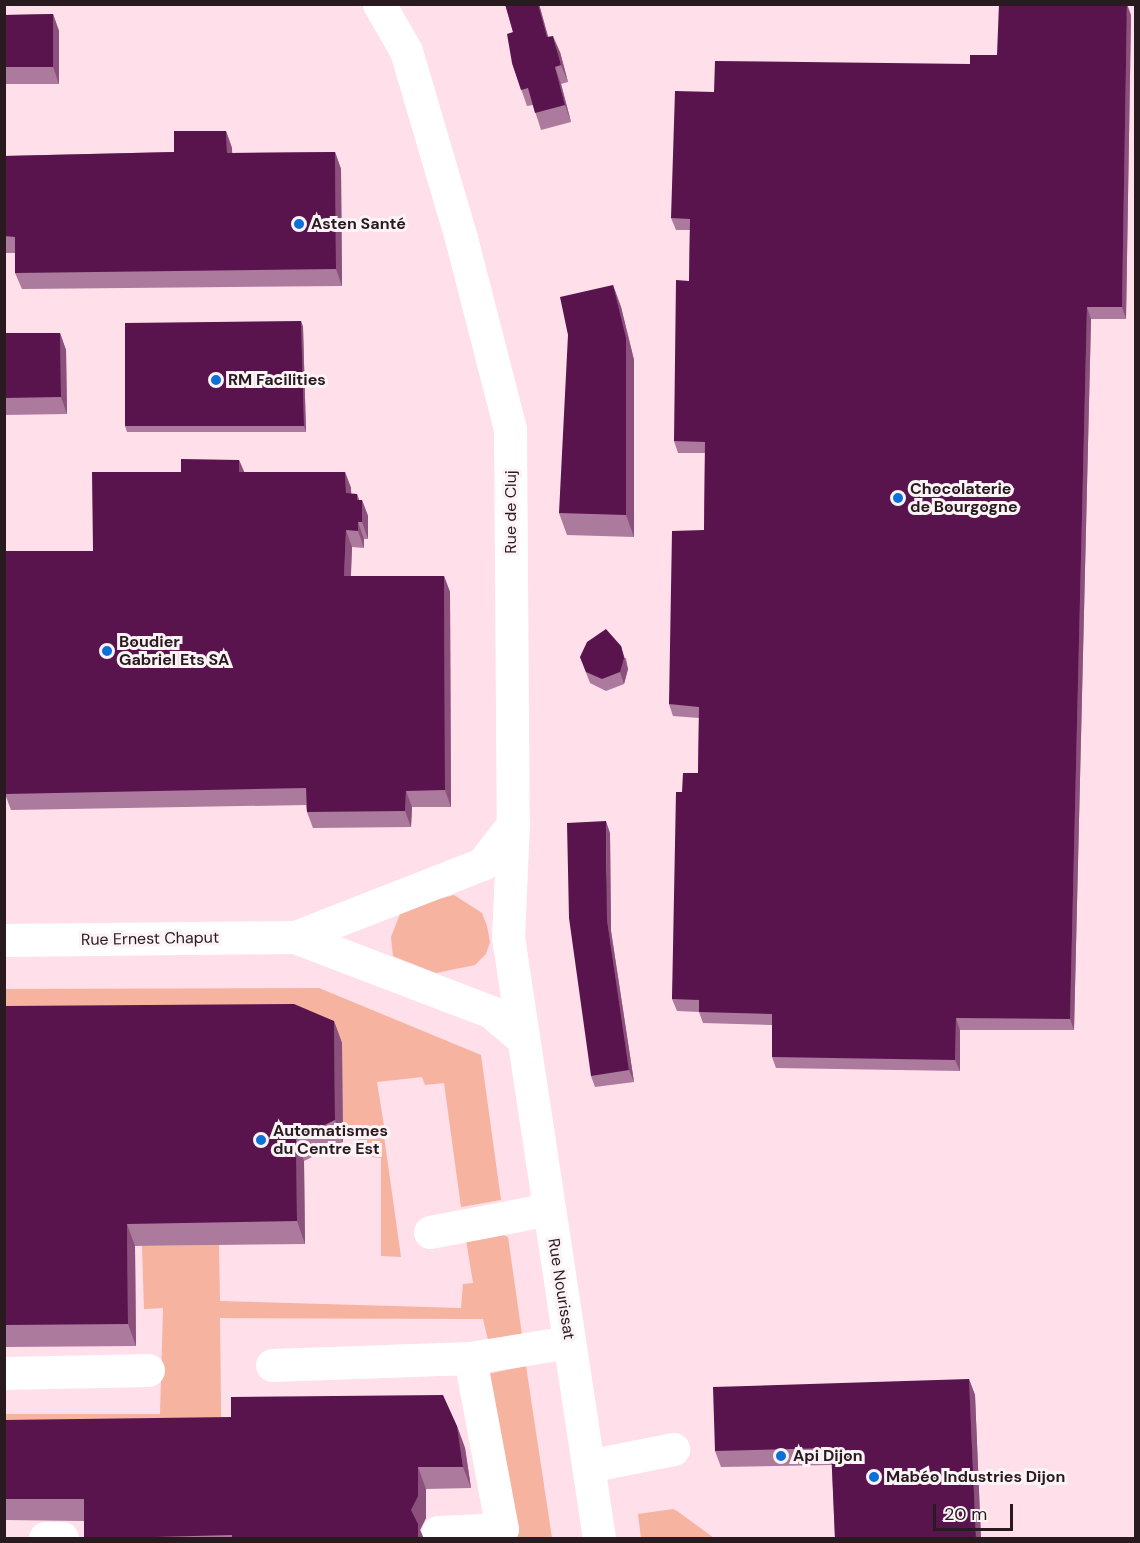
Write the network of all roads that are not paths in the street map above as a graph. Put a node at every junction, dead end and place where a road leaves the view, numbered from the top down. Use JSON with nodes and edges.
{"nodes":[{"id":1,"x":379,"y":4,"type":"edge"},
{"id":2,"x":513,"y":824,"type":"junction"},
{"id":3,"x":295,"y":937,"type":"junction"},
{"id":4,"x":4,"y":940,"type":"edge"},
{"id":5,"x":523,"y":1039,"type":"junction"},
{"id":6,"x":549,"y":1209,"type":"junction"},
{"id":7,"x":430,"y":1232,"type":"dead end"},
{"id":8,"x":569,"y":1342,"type":"junction"},
{"id":9,"x":470,"y":1358,"type":"junction"},
{"id":10,"x":272,"y":1365,"type":"dead end"},
{"id":11,"x":148,"y":1370,"type":"dead end"},
{"id":12,"x":4,"y":1373,"type":"edge"},
{"id":13,"x":673,"y":1449,"type":"dead end"},
{"id":14,"x":588,"y":1466,"type":"junction"},
{"id":15,"x":438,"y":1532,"type":"dead end"},
{"id":16,"x":62,"y":1538,"type":"edge"},
{"id":17,"x":45,"y":1539,"type":"edge"},
{"id":18,"x":599,"y":1539,"type":"edge"}],
"edges":[{"from":1,"to":2,"type":"street","name":"Rue de Cluj"},
{"from":2,"to":3,"type":"street","name":"Rue Ernest Chaput"},
{"from":2,"to":5,"type":"street","name":"Rue de Cluj"},
{"from":3,"to":4,"type":"street","name":"Rue Ernest Chaput"},
{"from":3,"to":5,"type":"street","name":"Rue Ernest Chaput"},
{"from":5,"to":6,"type":"street","name":"Rue Nourissat"},
{"from":6,"to":7,"type":"street"},
{"from":6,"to":8,"type":"street","name":"Rue Nourissat"},
{"from":8,"to":9,"type":"street"},
{"from":8,"to":14,"type":"street","name":"Rue Nourissat"},
{"from":9,"to":10,"type":"street"},
{"from":9,"to":15,"type":"street"},
{"from":11,"to":12,"type":"street"},
{"from":13,"to":14,"type":"street"},
{"from":14,"to":18,"type":"street","name":"Rue Nourissat"},
{"from":16,"to":17,"type":"street"}]}
